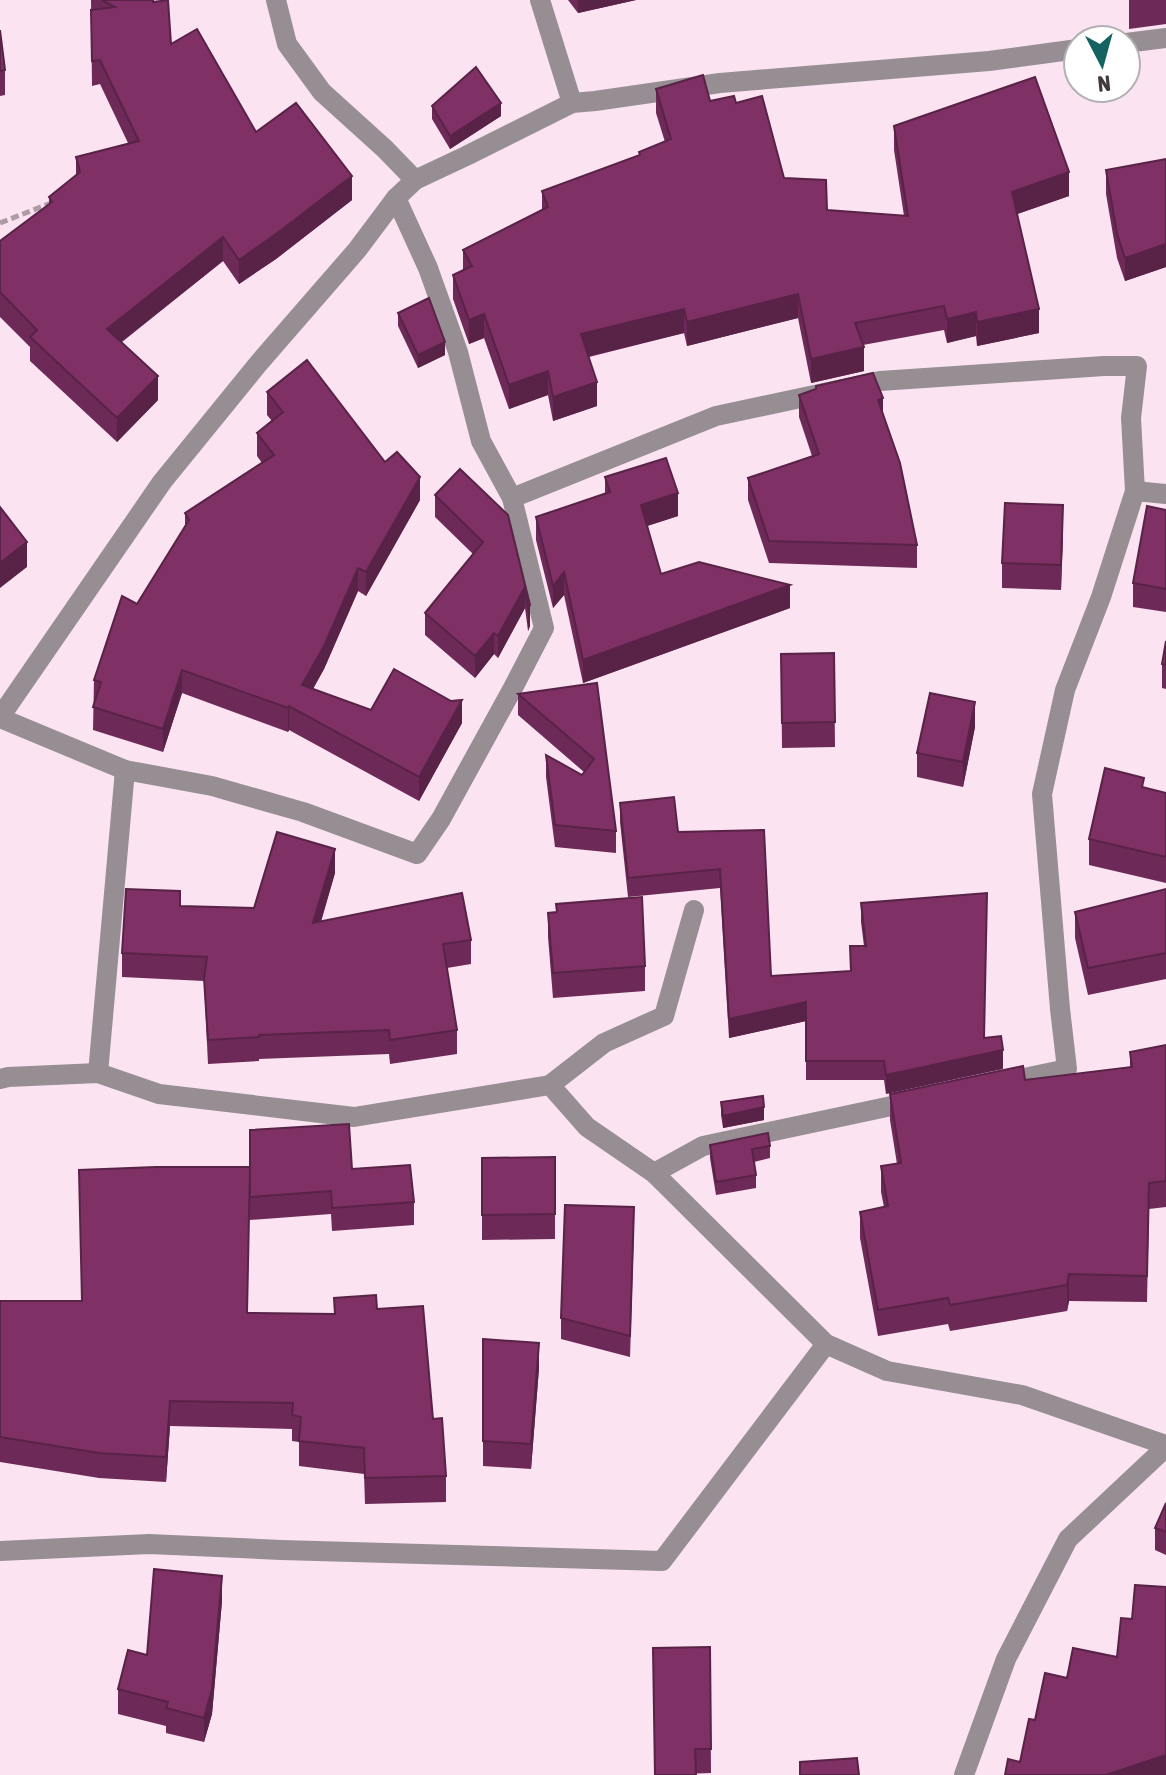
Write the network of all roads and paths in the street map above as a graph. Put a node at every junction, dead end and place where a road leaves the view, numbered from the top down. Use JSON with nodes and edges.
{"nodes":[{"id":1,"x":276,"y":0,"type":"edge"},
{"id":2,"x":540,"y":0,"type":"edge"},
{"id":3,"x":1166,"y":38,"type":"edge"},
{"id":4,"x":1142,"y":41,"type":"edge"},
{"id":5,"x":1062,"y":51,"type":"edge"},
{"id":6,"x":572,"y":103,"type":"junction"},
{"id":7,"x":415,"y":180,"type":"junction"},
{"id":8,"x":396,"y":198,"type":"junction"},
{"id":9,"x":60,"y":200,"type":"edge"},
{"id":10,"x":0,"y":223,"type":"edge"},
{"id":11,"x":1135,"y":491,"type":"junction"},
{"id":12,"x":1166,"y":494,"type":"edge"},
{"id":13,"x":512,"y":498,"type":"junction"},
{"id":14,"x":0,"y":717,"type":"edge"},
{"id":15,"x":125,"y":770,"type":"junction"},
{"id":16,"x":694,"y":910,"type":"dead end"},
{"id":17,"x":98,"y":1073,"type":"junction"},
{"id":18,"x":0,"y":1079,"type":"edge"},
{"id":19,"x":550,"y":1085,"type":"junction"},
{"id":20,"x":976,"y":1088,"type":"edge"},
{"id":21,"x":931,"y":1098,"type":"edge"},
{"id":22,"x":654,"y":1173,"type":"junction"},
{"id":23,"x":826,"y":1344,"type":"junction"},
{"id":24,"x":1166,"y":1446,"type":"edge"},
{"id":25,"x":0,"y":1551,"type":"edge"},
{"id":26,"x":964,"y":1775,"type":"edge"}],
"edges":[{"from":1,"to":7,"type":"street"},
{"from":2,"to":6,"type":"street"},
{"from":3,"to":4,"type":"street"},
{"from":5,"to":6,"type":"street"},
{"from":6,"to":7,"type":"street"},
{"from":7,"to":8,"type":"street"},
{"from":8,"to":13,"type":"street"},
{"from":8,"to":14,"type":"street"},
{"from":9,"to":10,"type":"path"},
{"from":11,"to":12,"type":"street"},
{"from":11,"to":13,"type":"street"},
{"from":11,"to":20,"type":"street"},
{"from":13,"to":15,"type":"street"},
{"from":14,"to":15,"type":"street"},
{"from":15,"to":17,"type":"street"},
{"from":16,"to":19,"type":"street"},
{"from":17,"to":18,"type":"street"},
{"from":17,"to":19,"type":"street"},
{"from":19,"to":22,"type":"street"},
{"from":21,"to":22,"type":"street"},
{"from":22,"to":23,"type":"street"},
{"from":23,"to":24,"type":"street"},
{"from":23,"to":25,"type":"street"},
{"from":24,"to":26,"type":"street"}]}
